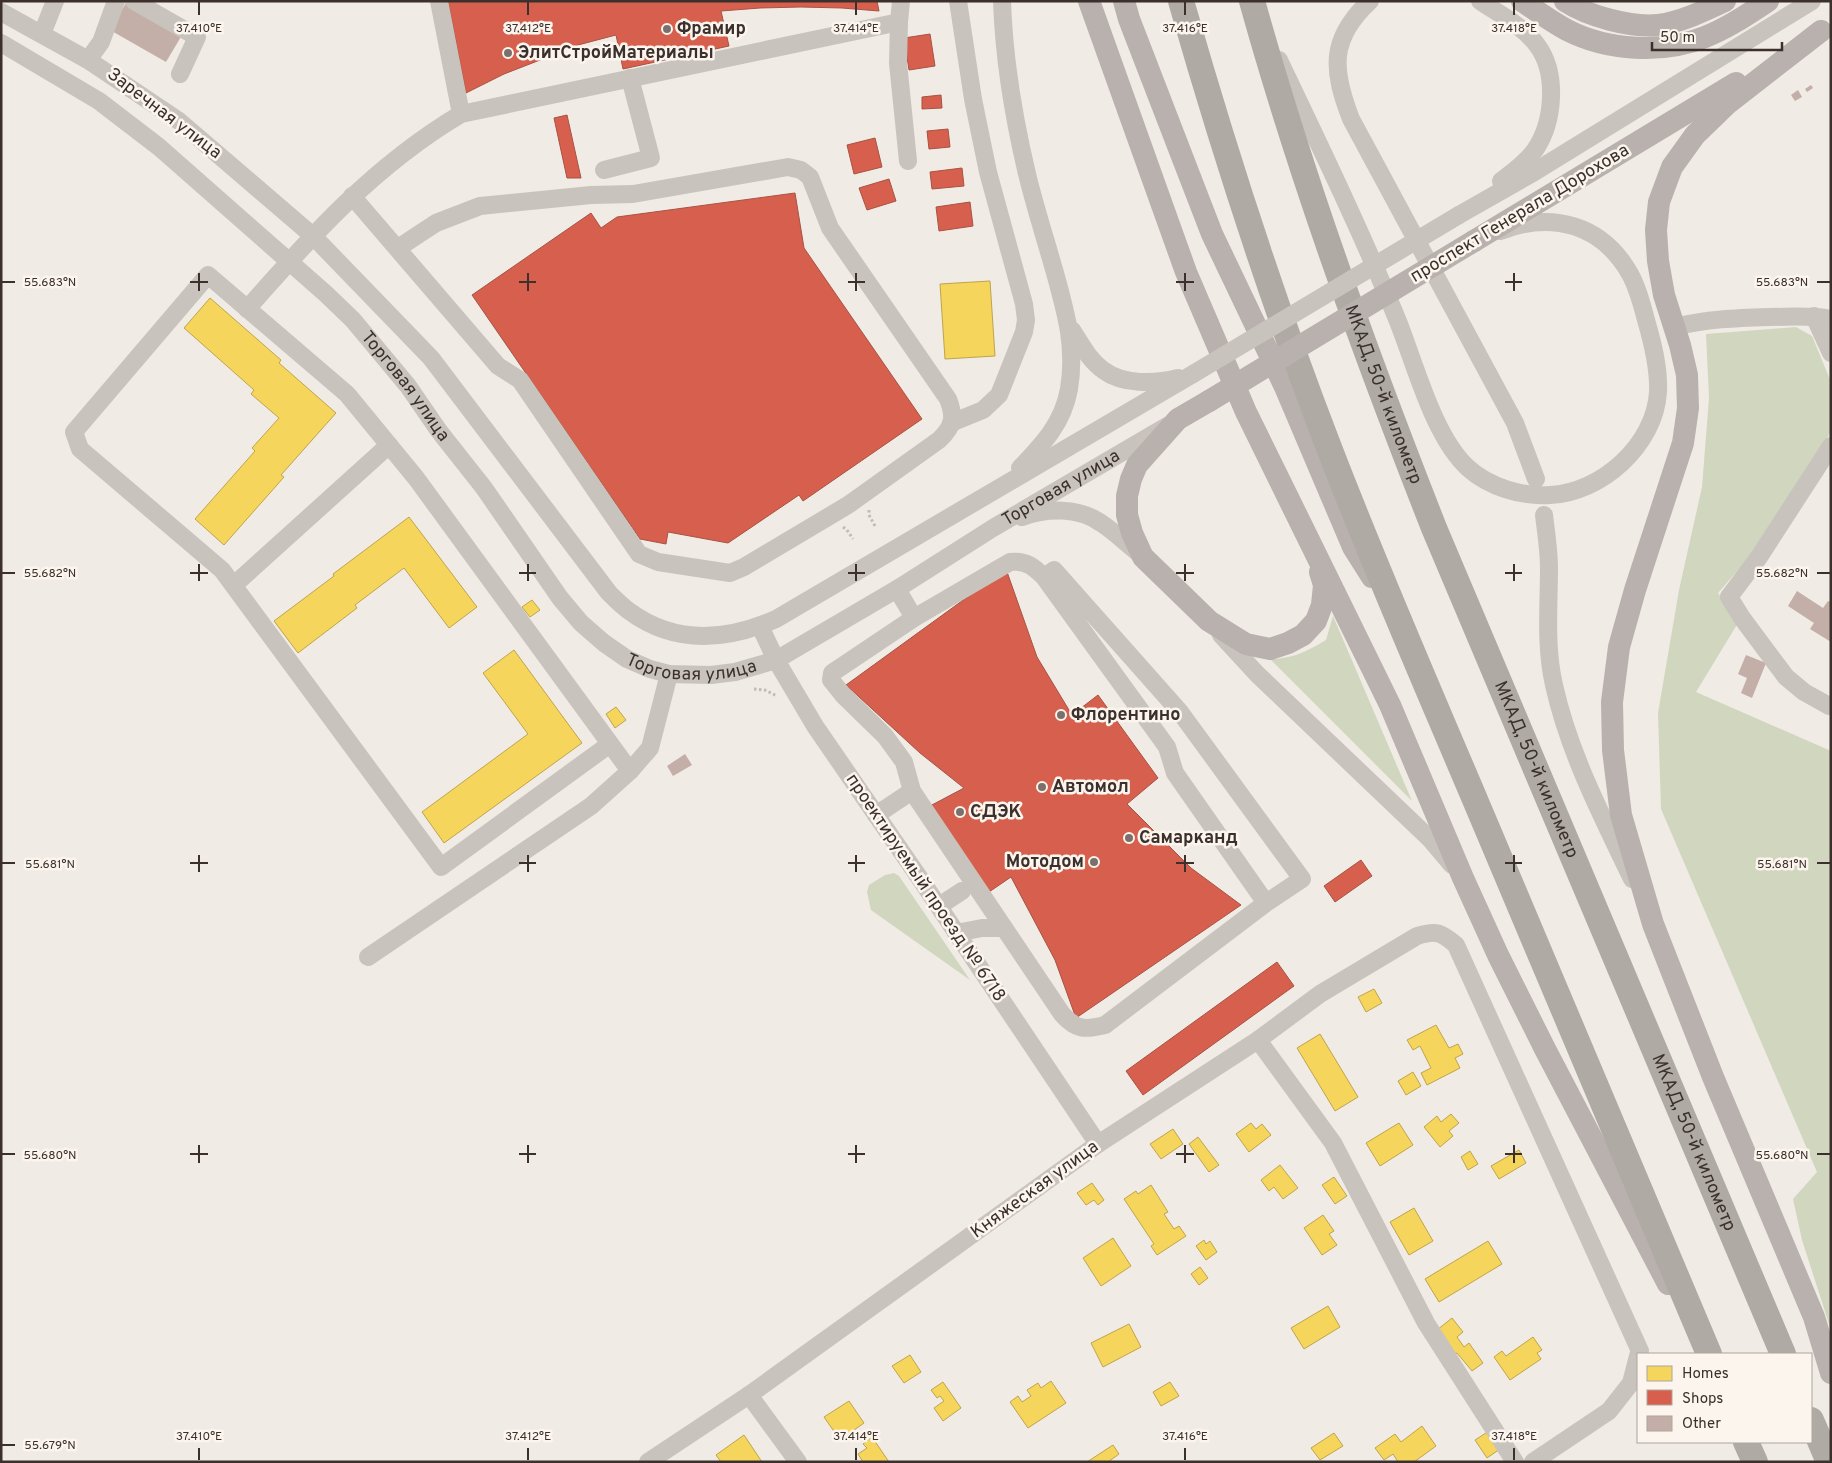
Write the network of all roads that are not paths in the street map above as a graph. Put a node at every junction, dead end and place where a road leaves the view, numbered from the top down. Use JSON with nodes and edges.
{"nodes":[{"id":1,"x":55,"y":1,"type":"edge"},
{"id":2,"x":116,"y":1,"type":"edge"},
{"id":3,"x":134,"y":1,"type":"edge"},
{"id":4,"x":439,"y":1,"type":"edge"},
{"id":5,"x":901,"y":1,"type":"edge"},
{"id":6,"x":958,"y":1,"type":"edge"},
{"id":7,"x":1002,"y":1,"type":"edge"},
{"id":8,"x":1089,"y":1,"type":"edge"},
{"id":9,"x":1124,"y":1,"type":"edge"},
{"id":10,"x":1181,"y":1,"type":"edge"},
{"id":11,"x":1370,"y":1,"type":"edge"},
{"id":12,"x":1480,"y":1,"type":"edge"},
{"id":13,"x":1522,"y":1,"type":"edge"},
{"id":14,"x":1565,"y":1,"type":"edge"},
{"id":15,"x":1724,"y":1,"type":"edge"},
{"id":16,"x":1768,"y":1,"type":"edge"},
{"id":17,"x":1812,"y":1,"type":"edge"},
{"id":18,"x":1252,"y":2,"type":"edge"},
{"id":19,"x":1,"y":12,"type":"edge"},
{"id":20,"x":898,"y":22,"type":"junction"},
{"id":21,"x":1826,"y":28,"type":"edge"},
{"id":22,"x":42,"y":34,"type":"junction"},
{"id":23,"x":1,"y":42,"type":"edge"},
{"id":24,"x":88,"y":60,"type":"junction"},
{"id":25,"x":180,"y":74,"type":"dead end"},
{"id":26,"x":630,"y":78,"type":"junction"},
{"id":27,"x":461,"y":114,"type":"junction"},
{"id":28,"x":908,"y":161,"type":"dead end"},
{"id":29,"x":604,"y":170,"type":"dead end"},
{"id":30,"x":352,"y":196,"type":"junction"},
{"id":31,"x":1458,"y":215,"type":"junction"},
{"id":32,"x":313,"y":236,"type":"junction"},
{"id":33,"x":1474,"y":241,"type":"junction"},
{"id":34,"x":398,"y":248,"type":"junction"},
{"id":35,"x":289,"y":261,"type":"junction"},
{"id":36,"x":247,"y":309,"type":"junction"},
{"id":37,"x":1822,"y":317,"type":"edge"},
{"id":38,"x":1069,"y":325,"type":"junction"},
{"id":39,"x":1674,"y":327,"type":"junction"},
{"id":40,"x":1831,"y":353,"type":"edge"},
{"id":41,"x":1193,"y":374,"type":"junction"},
{"id":42,"x":1209,"y":401,"type":"joint"},
{"id":43,"x":1178,"y":419,"type":"junction"},
{"id":44,"x":951,"y":423,"type":"junction"},
{"id":45,"x":389,"y":446,"type":"junction"},
{"id":46,"x":1831,"y":446,"type":"edge"},
{"id":47,"x":1536,"y":479,"type":"dead end"},
{"id":48,"x":1003,"y":484,"type":"junction"},
{"id":49,"x":1544,"y":515,"type":"dead end"},
{"id":50,"x":993,"y":528,"type":"junction"},
{"id":51,"x":1315,"y":552,"type":"junction"},
{"id":52,"x":1143,"y":557,"type":"junction"},
{"id":53,"x":1044,"y":577,"type":"junction"},
{"id":54,"x":234,"y":585,"type":"junction"},
{"id":55,"x":897,"y":590,"type":"junction"},
{"id":56,"x":914,"y":618,"type":"junction"},
{"id":57,"x":1209,"y":621,"type":"junction"},
{"id":58,"x":760,"y":626,"type":"junction"},
{"id":59,"x":1402,"y":626,"type":"junction"},
{"id":60,"x":776,"y":660,"type":"junction"},
{"id":61,"x":669,"y":674,"type":"junction"},
{"id":62,"x":1829,"y":706,"type":"dead end"},
{"id":63,"x":610,"y":744,"type":"junction"},
{"id":64,"x":630,"y":771,"type":"junction"},
{"id":65,"x":912,"y":791,"type":"junction"},
{"id":66,"x":876,"y":815,"type":"junction"},
{"id":67,"x":1463,"y":878,"type":"junction"},
{"id":68,"x":962,"y":891,"type":"dead end"},
{"id":69,"x":1266,"y":903,"type":"junction"},
{"id":70,"x":939,"y":906,"type":"junction"},
{"id":71,"x":1653,"y":924,"type":"junction"},
{"id":72,"x":1004,"y":928,"type":"junction"},
{"id":73,"x":956,"y":934,"type":"junction"},
{"id":74,"x":368,"y":957,"type":"dead end"},
{"id":75,"x":1258,"y":1040,"type":"junction"},
{"id":76,"x":1098,"y":1144,"type":"junction"},
{"id":77,"x":1639,"y":1353,"type":"edge"},
{"id":78,"x":1703,"y":1353,"type":"edge"},
{"id":79,"x":1709,"y":1353,"type":"edge"},
{"id":80,"x":1783,"y":1353,"type":"edge"},
{"id":81,"x":1637,"y":1361,"type":"edge"},
{"id":82,"x":1831,"y":1373,"type":"edge"},
{"id":83,"x":749,"y":1395,"type":"junction"},
{"id":84,"x":1812,"y":1422,"type":"edge"},
{"id":85,"x":1746,"y":1443,"type":"edge"},
{"id":86,"x":648,"y":1462,"type":"edge"},
{"id":87,"x":798,"y":1462,"type":"edge"},
{"id":88,"x":1515,"y":1462,"type":"edge"},
{"id":89,"x":1533,"y":1462,"type":"edge"},
{"id":90,"x":1755,"y":1462,"type":"edge"},
{"id":91,"x":1828,"y":1462,"type":"edge"}],
"edges":[{"from":1,"to":22,"type":"street"},
{"from":2,"to":24,"type":"street"},
{"from":3,"to":25,"type":"street"},
{"from":4,"to":27,"type":"street"},
{"from":5,"to":20,"type":"street"},
{"from":6,"to":44,"type":"street"},
{"from":7,"to":38,"type":"street"},
{"from":8,"to":51,"type":"main road"},
{"from":9,"to":59,"type":"main road"},
{"from":10,"to":59,"type":"highway"},
{"from":11,"to":47,"type":"street"},
{"from":12,"to":31,"type":"street"},
{"from":13,"to":16,"type":"main road"},
{"from":14,"to":15,"type":"main road"},
{"from":17,"to":31,"type":"street","name":"проспект Генерала Дорохова"},
{"from":18,"to":33,"type":"street"},
{"from":18,"to":80,"type":"highway","name":"МКАД, 50-й километр"},
{"from":19,"to":22,"type":"street","name":"Заречная улица"},
{"from":20,"to":26,"type":"street"},
{"from":20,"to":28,"type":"street"},
{"from":21,"to":33,"type":"main road","name":"проспект Генерала Дорохова"},
{"from":21,"to":39,"type":"main road"},
{"from":22,"to":24,"type":"street","name":"Заречная улица"},
{"from":23,"to":35,"type":"street","name":"Заречная улица"},
{"from":24,"to":32,"type":"street","name":"Заречная улица"},
{"from":26,"to":27,"type":"street"},
{"from":26,"to":29,"type":"street"},
{"from":27,"to":30,"type":"street"},
{"from":30,"to":32,"type":"street"},
{"from":30,"to":34,"type":"street"},
{"from":31,"to":41,"type":"street","name":"проспект Генерала Дорохова","bridge":true},
{"from":32,"to":35,"type":"street"},
{"from":32,"to":58,"type":"street","name":"Торговая улица"},
{"from":33,"to":42,"type":"main road","name":"проспект Генерала Дорохова","bridge":true},
{"from":34,"to":44,"type":"street"},
{"from":34,"to":44,"type":"street"},
{"from":35,"to":36,"type":"street"},
{"from":35,"to":61,"type":"street","name":"Торговая улица"},
{"from":36,"to":45,"type":"street"},
{"from":36,"to":54,"type":"street"},
{"from":37,"to":39,"type":"street"},
{"from":37,"to":40,"type":"street"},
{"from":38,"to":41,"type":"street"},
{"from":38,"to":48,"type":"street"},
{"from":39,"to":71,"type":"main road"},
{"from":41,"to":48,"type":"street","name":"Торговая улица"},
{"from":42,"to":43,"type":"main road","name":"Торговая улица"},
{"from":43,"to":50,"type":"street","name":"Торговая улица"},
{"from":43,"to":52,"type":"main road"},
{"from":45,"to":54,"type":"street"},
{"from":45,"to":63,"type":"street"},
{"from":46,"to":62,"type":"street"},
{"from":48,"to":58,"type":"street","name":"Торговая улица"},
{"from":49,"to":71,"type":"street"},
{"from":50,"to":52,"type":"street"},
{"from":50,"to":55,"type":"street","name":"Торговая улица"},
{"from":51,"to":57,"type":"main road"},
{"from":51,"to":67,"type":"main road"},
{"from":52,"to":57,"type":"main road"},
{"from":53,"to":56,"type":"street"},
{"from":53,"to":69,"type":"street"},
{"from":53,"to":69,"type":"street"},
{"from":54,"to":63,"type":"street"},
{"from":55,"to":56,"type":"street"},
{"from":55,"to":60,"type":"street","name":"Торговая улица"},
{"from":56,"to":65,"type":"street"},
{"from":57,"to":67,"type":"street"},
{"from":58,"to":60,"type":"street","name":"проектируемый проезд № 6718"},
{"from":59,"to":79,"type":"highway"},
{"from":60,"to":61,"type":"street","name":"Торговая улица"},
{"from":60,"to":66,"type":"street","name":"проектируемый проезд № 6718"},
{"from":61,"to":64,"type":"street"},
{"from":63,"to":64,"type":"street"},
{"from":64,"to":74,"type":"street"},
{"from":65,"to":66,"type":"street"},
{"from":65,"to":72,"type":"street"},
{"from":66,"to":70,"type":"street","name":"проектируемый проезд № 6718"},
{"from":67,"to":78,"type":"main road"},
{"from":68,"to":70,"type":"street"},
{"from":69,"to":72,"type":"street"},
{"from":70,"to":73,"type":"street","name":"проектируемый проезд № 6718"},
{"from":71,"to":82,"type":"main road"},
{"from":72,"to":73,"type":"street"},
{"from":73,"to":76,"type":"street","name":"проектируемый проезд № 6718"},
{"from":75,"to":76,"type":"street","name":"Княжеская улица"},
{"from":75,"to":77,"type":"street","name":"Княжеская улица"},
{"from":75,"to":88,"type":"street"},
{"from":76,"to":83,"type":"street","name":"Княжеская улица"},
{"from":81,"to":89,"type":"street"},
{"from":83,"to":86,"type":"street","name":"Княжеская улица"},
{"from":83,"to":87,"type":"street"},
{"from":84,"to":91,"type":"highway"},
{"from":85,"to":90,"type":"highway"}]}
